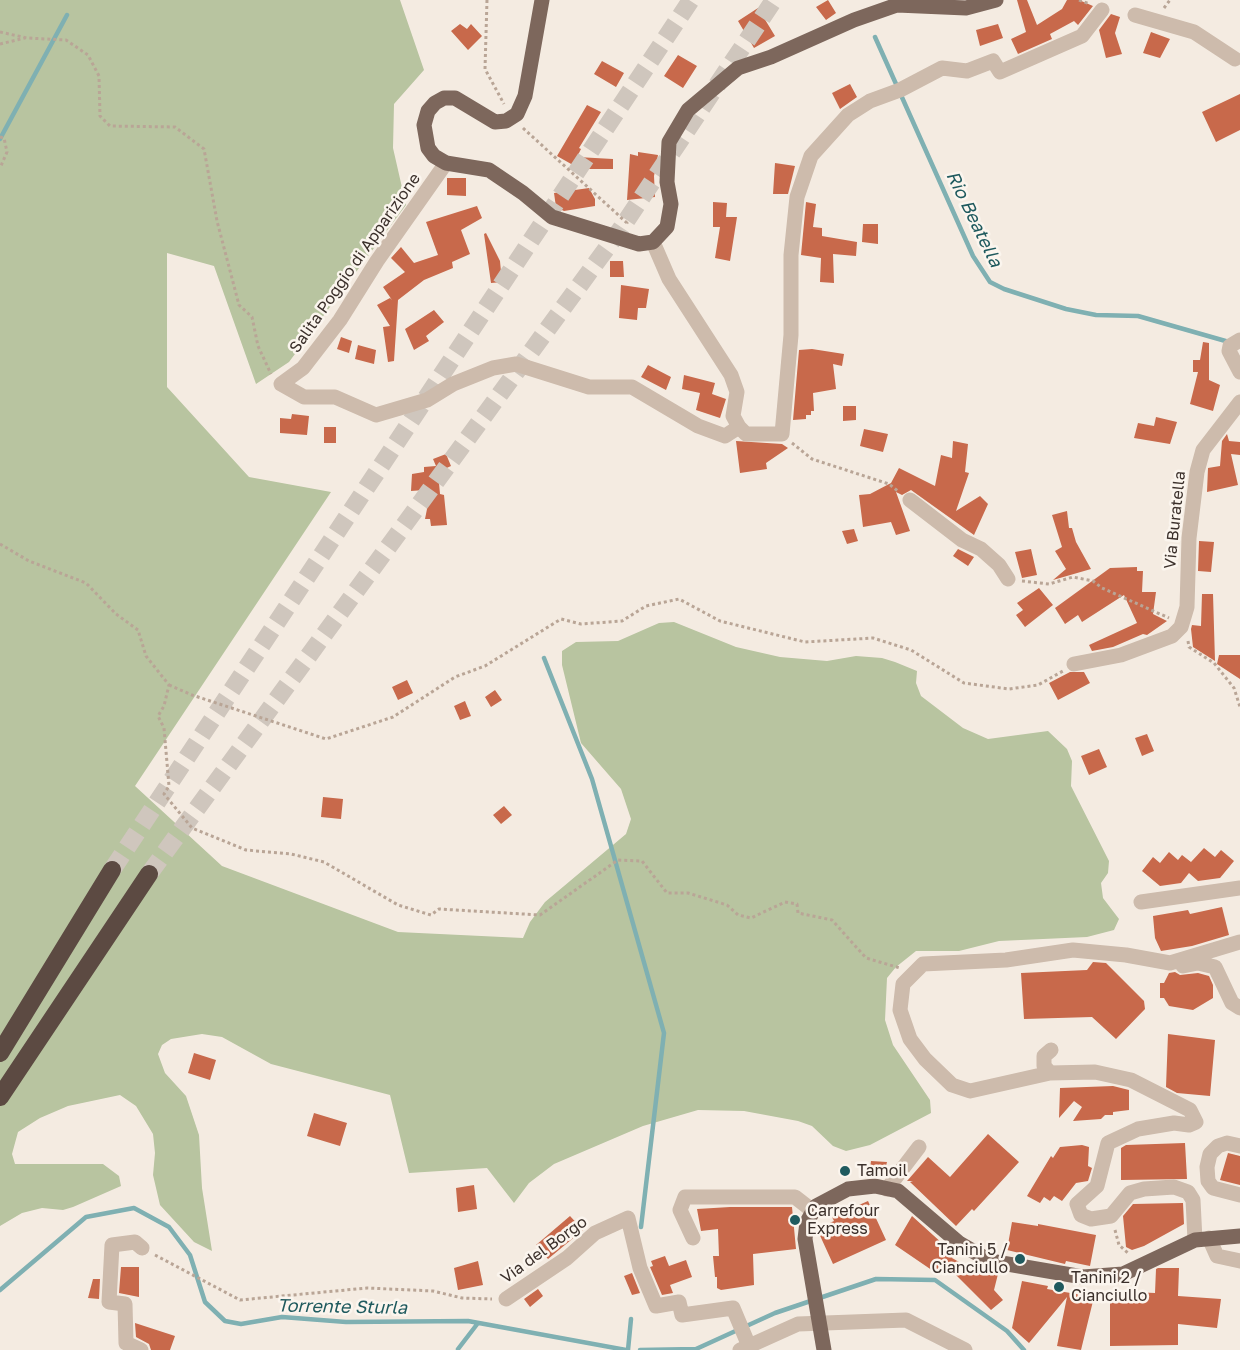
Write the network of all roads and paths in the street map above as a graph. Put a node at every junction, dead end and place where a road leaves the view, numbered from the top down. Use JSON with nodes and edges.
{"nodes":[{"id":1,"x":487,"y":0,"type":"edge"},
{"id":2,"x":542,"y":0,"type":"edge"},
{"id":3,"x":996,"y":0,"type":"edge"},
{"id":4,"x":1102,"y":10,"type":"dead end"},
{"id":5,"x":1135,"y":15,"type":"dead end"},
{"id":6,"x":0,"y":32,"type":"edge"},
{"id":7,"x":27,"y":38,"type":"junction"},
{"id":8,"x":0,"y":44,"type":"edge"},
{"id":9,"x":1235,"y":59,"type":"dead end"},
{"id":10,"x":517,"y":114,"type":"junction"},
{"id":11,"x":0,"y":137,"type":"edge"},
{"id":12,"x":446,"y":163,"type":"junction"},
{"id":13,"x":0,"y":168,"type":"edge"},
{"id":14,"x":608,"y":235,"type":"junction"},
{"id":15,"x":652,"y":243,"type":"junction"},
{"id":16,"x":1240,"y":340,"type":"edge"},
{"id":17,"x":1240,"y":372,"type":"edge"},
{"id":18,"x":280,"y":384,"type":"junction"},
{"id":19,"x":1240,"y":402,"type":"edge"},
{"id":20,"x":739,"y":427,"type":"junction"},
{"id":21,"x":782,"y":434,"type":"junction"},
{"id":22,"x":910,"y":500,"type":"joint"},
{"id":23,"x":0,"y":544,"type":"edge"},
{"id":24,"x":1008,"y":579,"type":"joint"},
{"id":25,"x":1185,"y":619,"type":"junction"},
{"id":26,"x":1172,"y":636,"type":"junction"},
{"id":27,"x":1074,"y":664,"type":"joint"},
{"id":28,"x":169,"y":685,"type":"junction"},
{"id":29,"x":1240,"y":707,"type":"edge"},
{"id":30,"x":112,"y":870,"type":"tunnel mouth"},
{"id":31,"x":149,"y":874,"type":"tunnel mouth"},
{"id":32,"x":1240,"y":888,"type":"edge"},
{"id":33,"x":1141,"y":902,"type":"dead end"},
{"id":34,"x":1240,"y":942,"type":"edge"},
{"id":35,"x":1126,"y":955,"type":"junction"},
{"id":36,"x":909,"y":978,"type":"junction"},
{"id":37,"x":1240,"y":1008,"type":"edge"},
{"id":38,"x":1051,"y":1050,"type":"dead end"},
{"id":39,"x":0,"y":1053,"type":"edge"},
{"id":40,"x":1050,"y":1073,"type":"junction"},
{"id":41,"x":0,"y":1097,"type":"edge"},
{"id":42,"x":1240,"y":1146,"type":"edge"},
{"id":43,"x":919,"y":1148,"type":"dead end"},
{"id":44,"x":887,"y":1189,"type":"junction"},
{"id":45,"x":1240,"y":1195,"type":"edge"},
{"id":46,"x":813,"y":1211,"type":"junction"},
{"id":47,"x":1111,"y":1216,"type":"junction"},
{"id":48,"x":1240,"y":1236,"type":"edge"},
{"id":49,"x":693,"y":1238,"type":"dead end"},
{"id":50,"x":1202,"y":1239,"type":"junction"},
{"id":51,"x":142,"y":1248,"type":"joint"},
{"id":52,"x":1240,"y":1261,"type":"edge"},
{"id":53,"x":1142,"y":1265,"type":"junction"},
{"id":54,"x":506,"y":1299,"type":"joint"},
{"id":55,"x":744,"y":1348,"type":"edge"},
{"id":56,"x":141,"y":1350,"type":"edge"},
{"id":57,"x":824,"y":1350,"type":"edge"},
{"id":58,"x":965,"y":1350,"type":"edge"}],
"edges":[{"from":1,"to":10,"type":"path"},
{"from":2,"to":10,"type":"main road"},
{"from":3,"to":15,"type":"main road"},
{"from":4,"to":21,"type":"street"},
{"from":5,"to":9,"type":"street"},
{"from":6,"to":7,"type":"path"},
{"from":7,"to":8,"type":"path"},
{"from":7,"to":18,"type":"path"},
{"from":10,"to":12,"type":"main road"},
{"from":10,"to":14,"type":"path"},
{"from":11,"to":13,"type":"path"},
{"from":12,"to":14,"type":"main road"},
{"from":12,"to":18,"type":"street","name":"Salita Poggio di Apparizione"},
{"from":14,"to":15,"type":"main road"},
{"from":15,"to":20,"type":"street"},
{"from":16,"to":17,"type":"street"},
{"from":18,"to":20,"type":"street"},
{"from":19,"to":25,"type":"street","name":"Via Buratella"},
{"from":20,"to":21,"type":"street"},
{"from":21,"to":22,"type":"path"},
{"from":22,"to":24,"type":"street"},
{"from":23,"to":28,"type":"path"},
{"from":24,"to":26,"type":"path"},
{"from":25,"to":26,"type":"street"},
{"from":25,"to":29,"type":"path"},
{"from":26,"to":27,"type":"street"},
{"from":27,"to":28,"type":"path"},
{"from":28,"to":36,"type":"path"},
{"from":30,"to":39,"type":"highway"},
{"from":31,"to":41,"type":"highway"},
{"from":32,"to":33,"type":"street"},
{"from":34,"to":35,"type":"street"},
{"from":35,"to":36,"type":"street"},
{"from":35,"to":37,"type":"street"},
{"from":36,"to":40,"type":"street"},
{"from":38,"to":40,"type":"street"},
{"from":40,"to":47,"type":"street"},
{"from":42,"to":45,"type":"street"},
{"from":43,"to":44,"type":"street"},
{"from":44,"to":46,"type":"main road"},
{"from":44,"to":53,"type":"main road"},
{"from":46,"to":49,"type":"street"},
{"from":46,"to":57,"type":"main road"},
{"from":47,"to":50,"type":"street"},
{"from":47,"to":53,"type":"path"},
{"from":48,"to":50,"type":"main road"},
{"from":50,"to":52,"type":"street"},
{"from":50,"to":53,"type":"main road"},
{"from":51,"to":54,"type":"path"},
{"from":51,"to":56,"type":"street"},
{"from":54,"to":55,"type":"street","name":"Via del Borgo"},
{"from":55,"to":58,"type":"street","name":"Via del Borgo"}]}
